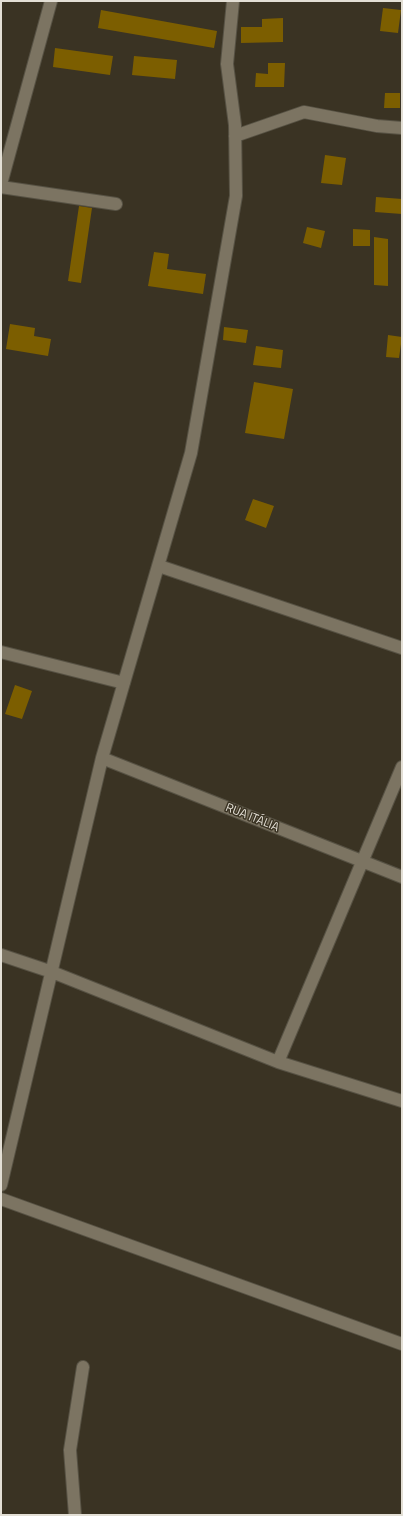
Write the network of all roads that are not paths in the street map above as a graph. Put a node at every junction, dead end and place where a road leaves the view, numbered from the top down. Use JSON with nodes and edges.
{"nodes":[{"id":1,"x":51,"y":1,"type":"edge"},
{"id":2,"x":233,"y":1,"type":"edge"},
{"id":3,"x":402,"y":128,"type":"edge"},
{"id":4,"x":235,"y":136,"type":"junction"},
{"id":5,"x":1,"y":184,"type":"edge"},
{"id":6,"x":1,"y":187,"type":"edge"},
{"id":7,"x":116,"y":204,"type":"dead end"},
{"id":8,"x":159,"y":566,"type":"junction"},
{"id":9,"x":402,"y":648,"type":"edge"},
{"id":10,"x":1,"y":652,"type":"edge"},
{"id":11,"x":124,"y":683,"type":"junction"},
{"id":12,"x":102,"y":758,"type":"junction"},
{"id":13,"x":402,"y":767,"type":"edge"},
{"id":14,"x":363,"y":862,"type":"junction"},
{"id":15,"x":402,"y":877,"type":"edge"},
{"id":16,"x":1,"y":955,"type":"edge"},
{"id":17,"x":52,"y":972,"type":"junction"},
{"id":18,"x":278,"y":1062,"type":"junction"},
{"id":19,"x":402,"y":1101,"type":"edge"},
{"id":20,"x":1,"y":1185,"type":"edge"},
{"id":21,"x":1,"y":1199,"type":"edge"},
{"id":22,"x":402,"y":1344,"type":"edge"},
{"id":23,"x":83,"y":1367,"type":"dead end"},
{"id":24,"x":75,"y":1515,"type":"edge"}],
"edges":[{"from":1,"to":5,"type":"street"},
{"from":2,"to":4,"type":"street"},
{"from":3,"to":4,"type":"street"},
{"from":4,"to":8,"type":"street"},
{"from":6,"to":7,"type":"street"},
{"from":8,"to":9,"type":"street"},
{"from":8,"to":11,"type":"street"},
{"from":10,"to":11,"type":"street"},
{"from":11,"to":12,"type":"street"},
{"from":12,"to":14,"type":"street","name":"RUA ITÁLIA"},
{"from":12,"to":17,"type":"street"},
{"from":13,"to":14,"type":"street"},
{"from":14,"to":15,"type":"street","name":"RUA ITÁLIA"},
{"from":14,"to":18,"type":"street"},
{"from":16,"to":17,"type":"street"},
{"from":17,"to":18,"type":"street"},
{"from":17,"to":20,"type":"street"},
{"from":18,"to":19,"type":"street"},
{"from":21,"to":22,"type":"street"},
{"from":23,"to":24,"type":"street"}]}
